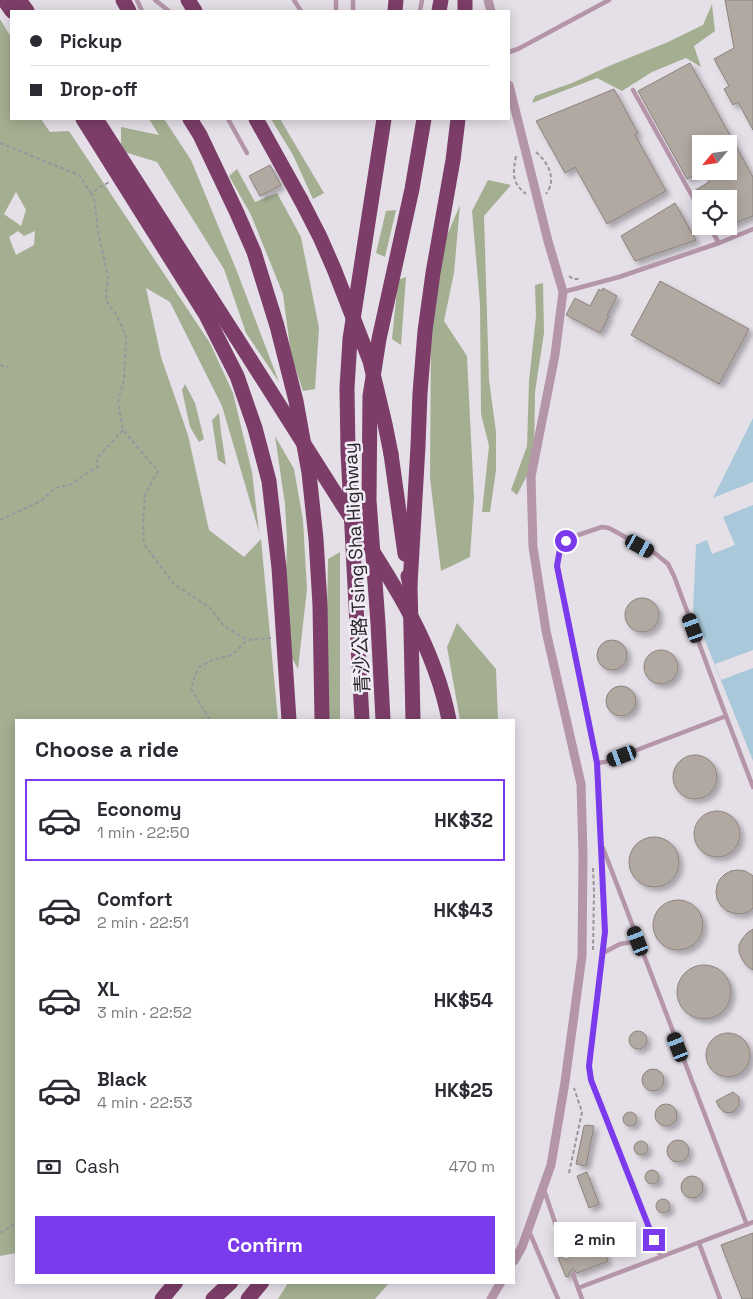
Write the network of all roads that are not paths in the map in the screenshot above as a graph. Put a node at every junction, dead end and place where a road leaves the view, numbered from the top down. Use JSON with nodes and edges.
{"nodes":[{"id":1,"x":155,"y":0,"type":"edge"},
{"id":2,"x":609,"y":0,"type":"edge"},
{"id":3,"x":168,"y":10,"type":"edge"},
{"id":4,"x":510,"y":52,"type":"edge"},
{"id":5,"x":510,"y":89,"type":"edge"},
{"id":6,"x":633,"y":90,"type":"dead end"},
{"id":7,"x":84,"y":120,"type":"edge"},
{"id":8,"x":97,"y":120,"type":"edge"},
{"id":9,"x":191,"y":120,"type":"edge"},
{"id":10,"x":229,"y":120,"type":"edge"},
{"id":11,"x":257,"y":120,"type":"edge"},
{"id":12,"x":384,"y":120,"type":"edge"},
{"id":13,"x":424,"y":120,"type":"edge"},
{"id":14,"x":458,"y":120,"type":"edge"},
{"id":15,"x":247,"y":153,"type":"dead end"},
{"id":16,"x":692,"y":196,"type":"edge"},
{"id":17,"x":753,"y":229,"type":"edge"},
{"id":18,"x":714,"y":235,"type":"edge"},
{"id":19,"x":719,"y":244,"type":"junction"},
{"id":20,"x":563,"y":292,"type":"junction"},
{"id":21,"x":410,"y":585,"type":"junction"},
{"id":22,"x":726,"y":716,"type":"junction"},
{"id":23,"x":289,"y":719,"type":"edge"},
{"id":24,"x":322,"y":719,"type":"edge"},
{"id":25,"x":362,"y":719,"type":"edge"},
{"id":26,"x":383,"y":719,"type":"edge"},
{"id":27,"x":413,"y":719,"type":"edge"},
{"id":28,"x":450,"y":719,"type":"edge"},
{"id":29,"x":597,"y":763,"type":"junction"},
{"id":30,"x":753,"y":787,"type":"edge"},
{"id":31,"x":601,"y":842,"type":"junction"},
{"id":32,"x":638,"y":941,"type":"junction"},
{"id":33,"x":603,"y":953,"type":"junction"},
{"id":34,"x":543,"y":1189,"type":"junction"},
{"id":35,"x":753,"y":1222,"type":"edge"},
{"id":36,"x":746,"y":1225,"type":"junction"},
{"id":37,"x":528,"y":1230,"type":"junction"},
{"id":38,"x":699,"y":1243,"type":"junction"},
{"id":39,"x":566,"y":1255,"type":"dead end"},
{"id":40,"x":661,"y":1257,"type":"junction"},
{"id":41,"x":515,"y":1259,"type":"edge"},
{"id":42,"x":573,"y":1274,"type":"dead end"},
{"id":43,"x":174,"y":1284,"type":"edge"},
{"id":44,"x":260,"y":1284,"type":"edge"},
{"id":45,"x":500,"y":1284,"type":"edge"},
{"id":46,"x":578,"y":1288,"type":"junction"},
{"id":47,"x":162,"y":1299,"type":"edge"},
{"id":48,"x":248,"y":1299,"type":"edge"},
{"id":49,"x":491,"y":1299,"type":"edge"},
{"id":50,"x":558,"y":1299,"type":"edge"},
{"id":51,"x":582,"y":1299,"type":"edge"},
{"id":52,"x":720,"y":1299,"type":"edge"}],
"edges":[{"from":1,"to":3,"type":"lane"},
{"from":2,"to":4,"type":"lane"},
{"from":5,"to":20,"type":"street"},
{"from":6,"to":16,"type":"lane"},
{"from":7,"to":23,"type":"highway"},
{"from":8,"to":28,"type":"highway","bridge":true},
{"from":9,"to":24,"type":"highway"},
{"from":10,"to":15,"type":"lane"},
{"from":11,"to":21,"type":"highway","bridge":true},
{"from":12,"to":25,"type":"highway","name":"青沙公路 Tsing Sha Highway"},
{"from":13,"to":26,"type":"highway","name":"青沙公路 Tsing Sha Highway"},
{"from":14,"to":21,"type":"highway"},
{"from":17,"to":19,"type":"lane"},
{"from":18,"to":19,"type":"lane"},
{"from":19,"to":20,"type":"lane"},
{"from":20,"to":34,"type":"street"},
{"from":21,"to":27,"type":"highway","bridge":true},
{"from":22,"to":29,"type":"lane"},
{"from":22,"to":29,"type":"lane"},
{"from":22,"to":30,"type":"lane"},
{"from":29,"to":31,"type":"lane"},
{"from":31,"to":32,"type":"lane"},
{"from":31,"to":33,"type":"lane"},
{"from":32,"to":33,"type":"lane"},
{"from":32,"to":36,"type":"lane"},
{"from":33,"to":40,"type":"lane"},
{"from":34,"to":37,"type":"street"},
{"from":34,"to":39,"type":"lane"},
{"from":35,"to":36,"type":"lane"},
{"from":36,"to":38,"type":"lane"},
{"from":37,"to":41,"type":"street"},
{"from":37,"to":50,"type":"lane"},
{"from":38,"to":40,"type":"lane"},
{"from":38,"to":52,"type":"lane"},
{"from":40,"to":46,"type":"lane"},
{"from":42,"to":46,"type":"lane"},
{"from":43,"to":47,"type":"highway"},
{"from":44,"to":48,"type":"highway"},
{"from":45,"to":49,"type":"street"},
{"from":46,"to":51,"type":"lane"}]}
